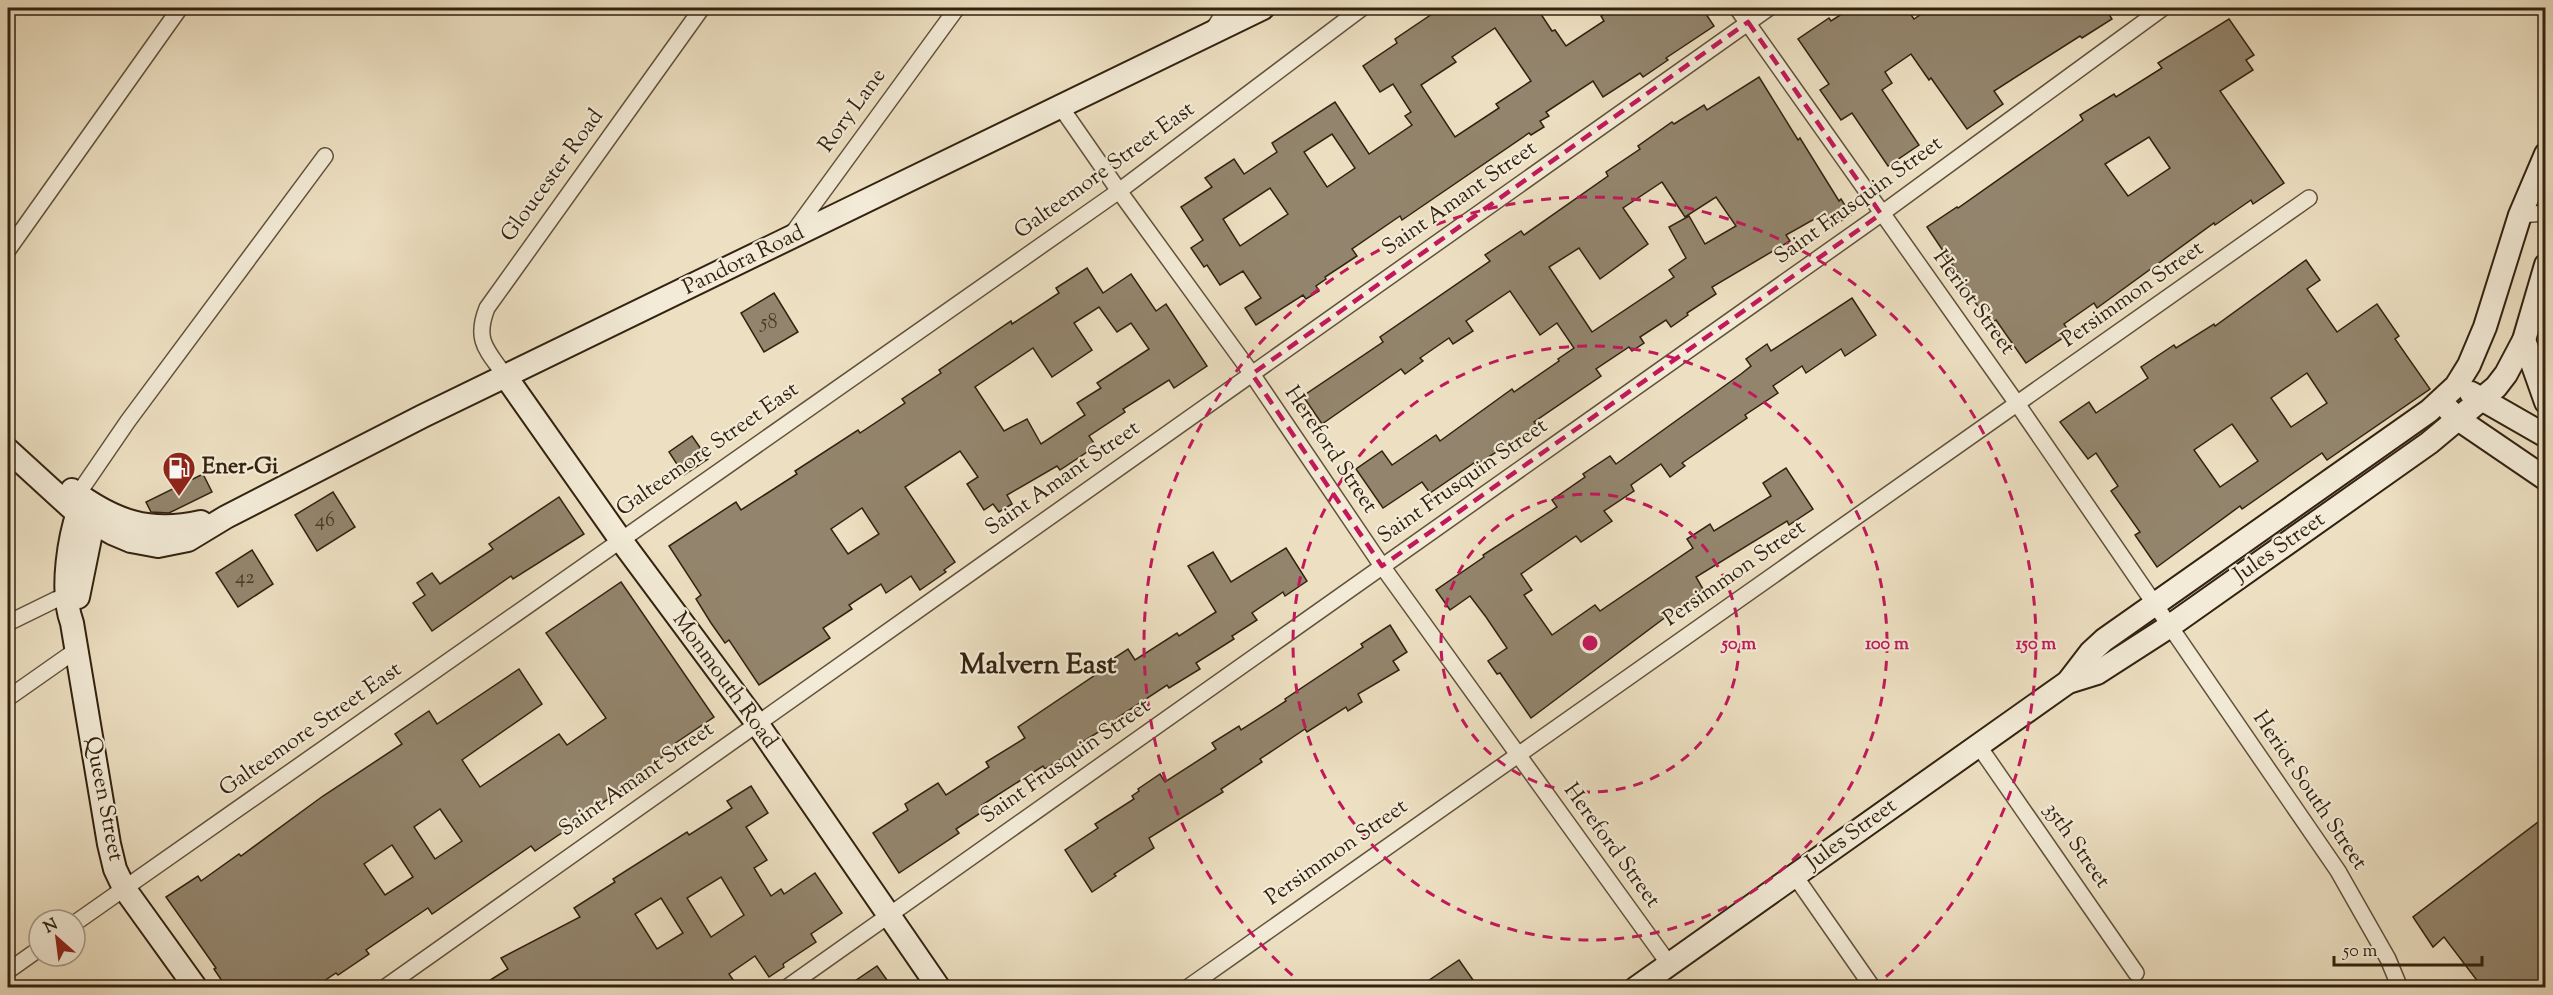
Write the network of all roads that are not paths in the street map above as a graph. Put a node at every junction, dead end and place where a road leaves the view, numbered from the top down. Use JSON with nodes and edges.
{"nodes":[{"id":1,"x":180,"y":8,"type":"edge"},
{"id":2,"x":702,"y":8,"type":"edge"},
{"id":3,"x":957,"y":8,"type":"edge"},
{"id":4,"x":1227,"y":8,"type":"edge"},
{"id":5,"x":1263,"y":8,"type":"edge"},
{"id":6,"x":1362,"y":8,"type":"edge"},
{"id":7,"x":1737,"y":8,"type":"edge"},
{"id":8,"x":1769,"y":8,"type":"edge"},
{"id":9,"x":2163,"y":8,"type":"edge"},
{"id":10,"x":1748,"y":22,"type":"junction"},
{"id":11,"x":1210,"y":33,"type":"junction"},
{"id":12,"x":1060,"y":106,"type":"junction"},
{"id":13,"x":2546,"y":154,"type":"edge"},
{"id":14,"x":325,"y":156,"type":"dead end"},
{"id":15,"x":1119,"y":191,"type":"junction"},
{"id":16,"x":2309,"y":198,"type":"dead end"},
{"id":17,"x":2546,"y":213,"type":"edge"},
{"id":18,"x":1881,"y":214,"type":"junction"},
{"id":19,"x":2520,"y":215,"type":"junction"},
{"id":20,"x":786,"y":241,"type":"junction"},
{"id":21,"x":8,"y":250,"type":"edge"},
{"id":22,"x":2546,"y":265,"type":"edge"},
{"id":23,"x":2524,"y":340,"type":"junction"},
{"id":24,"x":1252,"y":374,"type":"junction"},
{"id":25,"x":506,"y":377,"type":"junction"},
{"id":26,"x":2448,"y":393,"type":"junction"},
{"id":27,"x":2482,"y":399,"type":"junction"},
{"id":28,"x":2546,"y":402,"type":"edge"},
{"id":29,"x":2018,"y":405,"type":"junction"},
{"id":30,"x":2458,"y":419,"type":"junction"},
{"id":31,"x":2546,"y":436,"type":"edge"},
{"id":32,"x":8,"y":448,"type":"edge"},
{"id":33,"x":2546,"y":478,"type":"edge"},
{"id":34,"x":86,"y":507,"type":"junction"},
{"id":35,"x":620,"y":539,"type":"junction"},
{"id":36,"x":1382,"y":566,"type":"junction"},
{"id":37,"x":72,"y":595,"type":"junction"},
{"id":38,"x":2154,"y":604,"type":"junction"},
{"id":39,"x":8,"y":623,"type":"edge"},
{"id":40,"x":2170,"y":626,"type":"junction"},
{"id":41,"x":75,"y":651,"type":"junction"},
{"id":42,"x":2068,"y":682,"type":"junction"},
{"id":43,"x":8,"y":698,"type":"edge"},
{"id":44,"x":756,"y":722,"type":"junction"},
{"id":45,"x":1978,"y":745,"type":"junction"},
{"id":46,"x":1516,"y":754,"type":"junction"},
{"id":47,"x":1795,"y":876,"type":"junction"},
{"id":48,"x":124,"y":888,"type":"junction"},
{"id":49,"x":87,"y":914,"type":"edge"},
{"id":50,"x":888,"y":915,"type":"junction"},
{"id":51,"x":27,"y":958,"type":"edge"},
{"id":52,"x":1669,"y":964,"type":"junction"},
{"id":53,"x":8,"y":971,"type":"edge"},
{"id":54,"x":2136,"y":973,"type":"dead end"},
{"id":55,"x":196,"y":987,"type":"edge"},
{"id":56,"x":384,"y":987,"type":"edge"},
{"id":57,"x":786,"y":987,"type":"edge"},
{"id":58,"x":939,"y":987,"type":"edge"},
{"id":59,"x":1187,"y":987,"type":"edge"},
{"id":60,"x":1636,"y":987,"type":"edge"},
{"id":61,"x":1873,"y":987,"type":"edge"},
{"id":62,"x":2400,"y":987,"type":"edge"}],
"edges":[{"from":1,"to":21,"type":"street"},
{"from":2,"to":25,"type":"street","name":"Gloucester Road"},
{"from":3,"to":20,"type":"street","name":"Rory Lane"},
{"from":4,"to":11,"type":"street"},
{"from":5,"to":11,"type":"street","name":"Pandora Road"},
{"from":6,"to":15,"type":"street","name":"Galteemore Street East"},
{"from":7,"to":10,"type":"street","name":"Heriot Street"},
{"from":8,"to":10,"type":"street","name":"Saint Amant Street"},
{"from":9,"to":18,"type":"street","name":"Saint Frusquin Street"},
{"from":10,"to":18,"type":"street","name":"Heriot Street"},
{"from":10,"to":24,"type":"street","name":"Saint Amant Street"},
{"from":11,"to":12,"type":"street","name":"Pandora Road"},
{"from":12,"to":15,"type":"street","name":"Hereford Street"},
{"from":12,"to":20,"type":"street","name":"Pandora Road"},
{"from":13,"to":19,"type":"street"},
{"from":14,"to":34,"type":"street"},
{"from":15,"to":24,"type":"street","name":"Hereford Street"},
{"from":15,"to":35,"type":"street","name":"Galteemore Street East"},
{"from":16,"to":29,"type":"street","name":"Persimmon Street"},
{"from":17,"to":19,"type":"street"},
{"from":18,"to":29,"type":"street","name":"Heriot Street"},
{"from":18,"to":36,"type":"street","name":"Saint Frusquin Street"},
{"from":19,"to":26,"type":"street"},
{"from":20,"to":25,"type":"street","name":"Pandora Road"},
{"from":22,"to":23,"type":"street","name":"Jules Street"},
{"from":23,"to":27,"type":"street","name":"Jules Street"},
{"from":23,"to":28,"type":"street"},
{"from":24,"to":36,"type":"street","name":"Hereford Street"},
{"from":24,"to":44,"type":"street","name":"Saint Amant Street"},
{"from":25,"to":34,"type":"street","name":"Pandora Road"},
{"from":25,"to":35,"type":"street","name":"Monmouth Road"},
{"from":26,"to":27,"type":"street"},
{"from":26,"to":30,"type":"street"},
{"from":26,"to":38,"type":"street","name":"Jules Street"},
{"from":27,"to":30,"type":"street","name":"Jules Street"},
{"from":27,"to":31,"type":"street"},
{"from":29,"to":38,"type":"street","name":"Heriot Street"},
{"from":29,"to":46,"type":"street","name":"Persimmon Street"},
{"from":30,"to":33,"type":"street"},
{"from":30,"to":40,"type":"street","name":"Jules Street"},
{"from":32,"to":34,"type":"street"},
{"from":34,"to":37,"type":"street","name":"Queen Street"},
{"from":35,"to":44,"type":"street","name":"Monmouth Road"},
{"from":35,"to":48,"type":"street","name":"Galteemore Street East"},
{"from":36,"to":46,"type":"street","name":"Hereford Street"},
{"from":36,"to":50,"type":"street","name":"Saint Frusquin Street"},
{"from":37,"to":39,"type":"street"},
{"from":37,"to":41,"type":"street","name":"Queen Street"},
{"from":38,"to":40,"type":"street","name":"Heriot Street"},
{"from":38,"to":42,"type":"street","name":"Jules Street"},
{"from":40,"to":42,"type":"street","name":"Jules Street"},
{"from":40,"to":62,"type":"street","name":"Heriot South Street"},
{"from":41,"to":43,"type":"street"},
{"from":41,"to":48,"type":"street","name":"Queen Street"},
{"from":42,"to":45,"type":"street","name":"Jules Street"},
{"from":44,"to":50,"type":"street","name":"Monmouth Road"},
{"from":44,"to":56,"type":"street","name":"Saint Amant Street"},
{"from":45,"to":47,"type":"street","name":"Jules Street"},
{"from":45,"to":54,"type":"street","name":"35th Street"},
{"from":46,"to":52,"type":"street","name":"Hereford Street"},
{"from":46,"to":59,"type":"street","name":"Persimmon Street"},
{"from":47,"to":52,"type":"street","name":"Jules Street"},
{"from":47,"to":61,"type":"street"},
{"from":48,"to":49,"type":"street","name":"Galteemore Street East"},
{"from":48,"to":55,"type":"street","name":"Queen Street"},
{"from":50,"to":57,"type":"street","name":"Saint Frusquin Street"},
{"from":50,"to":58,"type":"street","name":"Monmouth Road"},
{"from":51,"to":53,"type":"street"},
{"from":52,"to":60,"type":"street","name":"Jules Street"}]}
